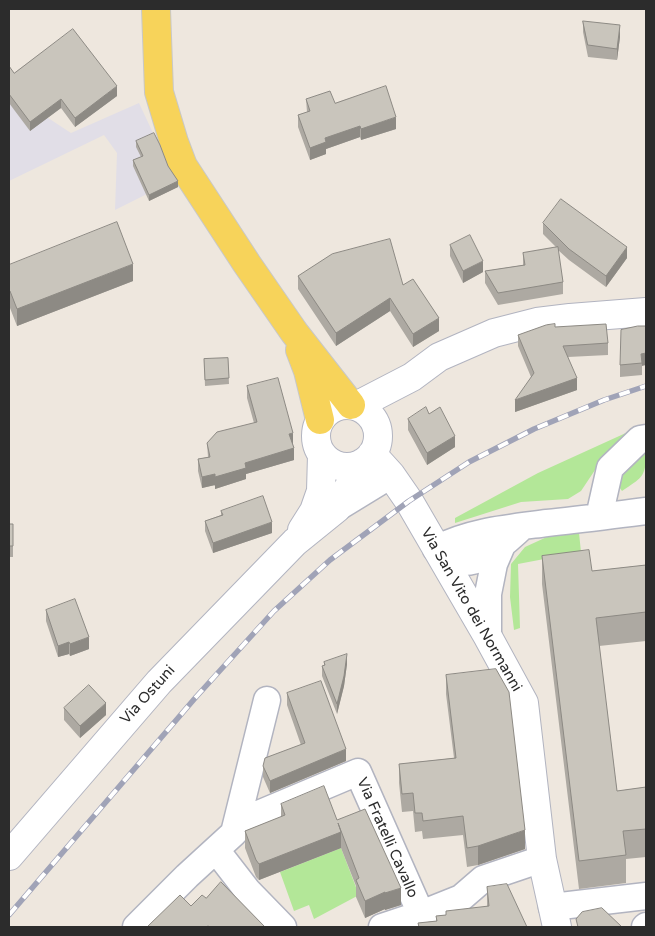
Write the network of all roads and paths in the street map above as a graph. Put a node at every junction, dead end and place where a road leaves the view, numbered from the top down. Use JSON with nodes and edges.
{"nodes":[{"id":1,"x":156,"y":9,"type":"edge"},
{"id":2,"x":646,"y":312,"type":"edge"},
{"id":3,"x":294,"y":332,"type":"junction"},
{"id":4,"x":412,"y":377,"type":"junction"},
{"id":5,"x":353,"y":405,"type":"junction"},
{"id":6,"x":320,"y":420,"type":"junction"},
{"id":7,"x":377,"y":427,"type":"junction"},
{"id":8,"x":646,"y":438,"type":"edge"},
{"id":9,"x":322,"y":455,"type":"junction"},
{"id":10,"x":368,"y":459,"type":"junction"},
{"id":11,"x":391,"y":475,"type":"junction"},
{"id":12,"x":336,"y":508,"type":"junction"},
{"id":13,"x":646,"y":511,"type":"edge"},
{"id":14,"x":599,"y":517,"type":"junction"},
{"id":15,"x":524,"y":526,"type":"junction"},
{"id":16,"x":295,"y":542,"type":"junction"},
{"id":17,"x":503,"y":543,"type":"junction"},
{"id":18,"x":436,"y":550,"type":"junction"},
{"id":19,"x":488,"y":637,"type":"junction"},
{"id":20,"x":267,"y":700,"type":"dead end"},
{"id":21,"x":237,"y":823,"type":"junction"},
{"id":22,"x":216,"y":850,"type":"junction"},
{"id":23,"x":9,"y":856,"type":"edge"},
{"id":24,"x":542,"y":859,"type":"junction"},
{"id":25,"x":646,"y":896,"type":"edge"},
{"id":26,"x":421,"y":914,"type":"junction"},
{"id":27,"x":555,"y":917,"type":"edge"},
{"id":28,"x":136,"y":927,"type":"edge"},
{"id":29,"x":283,"y":927,"type":"edge"},
{"id":30,"x":382,"y":927,"type":"edge"}],
"edges":[{"from":1,"to":3,"type":"main road"},
{"from":2,"to":4,"type":"main road"},
{"from":3,"to":5,"type":"main road"},
{"from":3,"to":6,"type":"main road"},
{"from":4,"to":5,"type":"main road"},
{"from":4,"to":7,"type":"main road"},
{"from":5,"to":6,"type":"main road"},
{"from":5,"to":7,"type":"main road"},
{"from":6,"to":9,"type":"main road"},
{"from":7,"to":10,"type":"main road"},
{"from":8,"to":14,"type":"street"},
{"from":9,"to":10,"type":"main road"},
{"from":9,"to":16,"type":"main road"},
{"from":10,"to":11,"type":"main road","name":"Via San Vito dei Normanni"},
{"from":10,"to":12,"type":"main road"},
{"from":11,"to":12,"type":"street"},
{"from":11,"to":18,"type":"main road","name":"Via San Vito dei Normanni"},
{"from":12,"to":16,"type":"main road"},
{"from":13,"to":14,"type":"street"},
{"from":14,"to":15,"type":"street"},
{"from":15,"to":17,"type":"street"},
{"from":15,"to":18,"type":"street"},
{"from":16,"to":23,"type":"main road","name":"Via Ostuni"},
{"from":17,"to":18,"type":"street"},
{"from":17,"to":19,"type":"street"},
{"from":18,"to":19,"type":"main road","name":"Via San Vito dei Normanni"},
{"from":19,"to":24,"type":"main road","name":"Via San Vito dei Normanni"},
{"from":20,"to":21,"type":"street"},
{"from":21,"to":22,"type":"street"},
{"from":21,"to":26,"type":"street","name":"Via Fratelli Cavallo"},
{"from":22,"to":28,"type":"street"},
{"from":22,"to":29,"type":"street"},
{"from":24,"to":26,"type":"street"},
{"from":24,"to":27,"type":"main road","name":"Via San Vito dei Normanni"},
{"from":25,"to":27,"type":"street"},
{"from":26,"to":30,"type":"street"}]}
